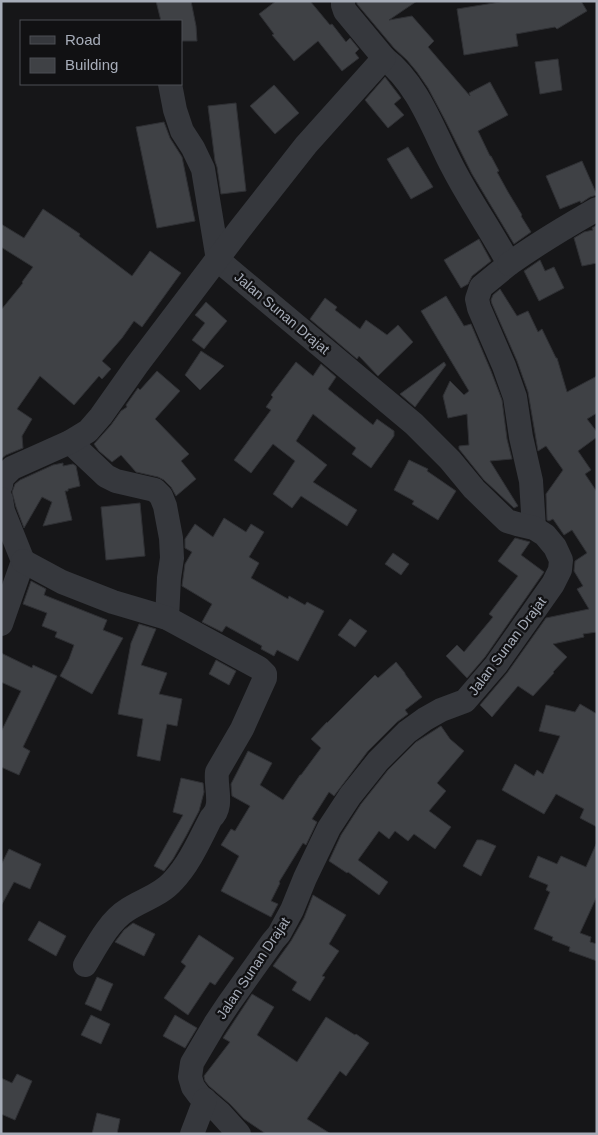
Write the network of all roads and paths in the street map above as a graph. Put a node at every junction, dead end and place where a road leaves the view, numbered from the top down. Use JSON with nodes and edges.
{"nodes":[{"id":1,"x":343,"y":1,"type":"edge"},
{"id":2,"x":384,"y":58,"type":"junction"},
{"id":3,"x":170,"y":85,"type":"edge"},
{"id":4,"x":597,"y":209,"type":"edge"},
{"id":5,"x":218,"y":260,"type":"junction"},
{"id":6,"x":509,"y":264,"type":"junction"},
{"id":7,"x":70,"y":442,"type":"junction"},
{"id":8,"x":1,"y":478,"type":"edge"},
{"id":9,"x":1,"y":485,"type":"edge"},
{"id":10,"x":1,"y":498,"type":"edge"},
{"id":11,"x":534,"y":528,"type":"junction"},
{"id":12,"x":23,"y":561,"type":"junction"},
{"id":13,"x":167,"y":618,"type":"junction"},
{"id":14,"x":1,"y":624,"type":"edge"},
{"id":15,"x":86,"y":965,"type":"dead end"},
{"id":16,"x":205,"y":1100,"type":"junction"},
{"id":17,"x":192,"y":1134,"type":"edge"},
{"id":18,"x":239,"y":1134,"type":"edge"}],
"edges":[{"from":1,"to":2,"type":"street"},
{"from":2,"to":5,"type":"street"},
{"from":2,"to":6,"type":"street"},
{"from":3,"to":5,"type":"street"},
{"from":4,"to":6,"type":"street"},
{"from":5,"to":7,"type":"street"},
{"from":5,"to":11,"type":"street","name":"Jalan Sunan Drajat"},
{"from":6,"to":11,"type":"street"},
{"from":7,"to":8,"type":"street"},
{"from":7,"to":13,"type":"street"},
{"from":8,"to":9,"type":"street"},
{"from":10,"to":12,"type":"street"},
{"from":11,"to":16,"type":"street","name":"Jalan Sunan Drajat"},
{"from":12,"to":13,"type":"street"},
{"from":12,"to":14,"type":"street"},
{"from":13,"to":15,"type":"street"},
{"from":16,"to":17,"type":"street"},
{"from":16,"to":18,"type":"street","name":"Jalan Sunan Drajat"}]}
